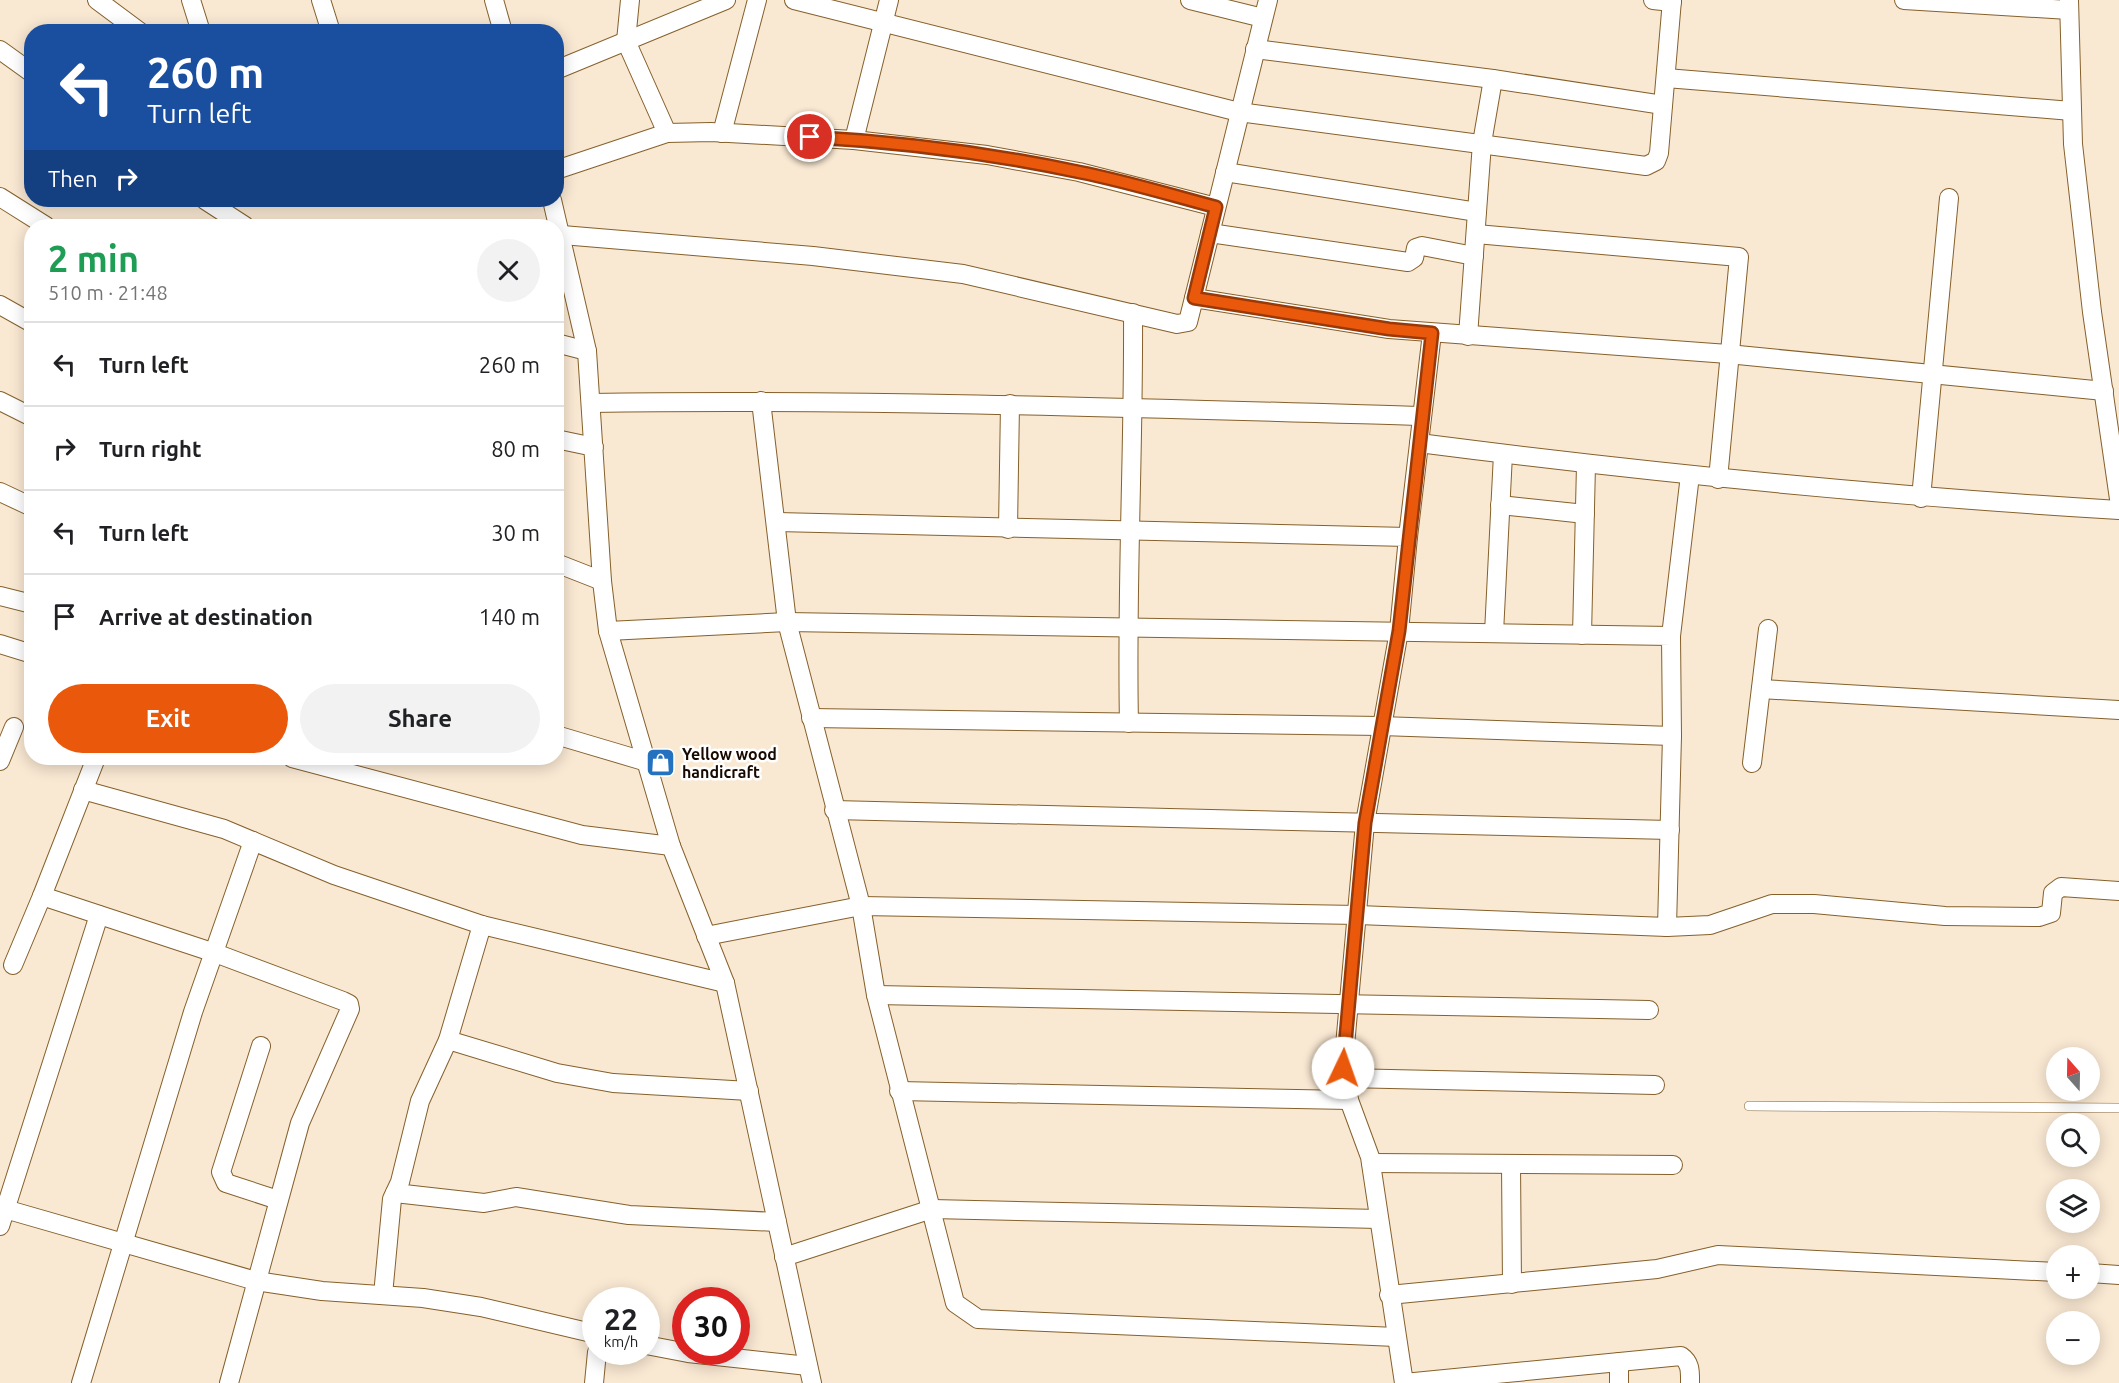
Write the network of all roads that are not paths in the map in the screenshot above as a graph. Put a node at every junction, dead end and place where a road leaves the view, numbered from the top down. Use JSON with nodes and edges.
{"nodes":[{"id":1,"x":97,"y":0,"type":"edge"},
{"id":2,"x":191,"y":0,"type":"edge"},
{"id":3,"x":321,"y":0,"type":"edge"},
{"id":4,"x":494,"y":0,"type":"edge"},
{"id":5,"x":630,"y":0,"type":"edge"},
{"id":6,"x":726,"y":0,"type":"edge"},
{"id":7,"x":757,"y":0,"type":"edge"},
{"id":8,"x":794,"y":0,"type":"edge"},
{"id":9,"x":889,"y":0,"type":"edge"},
{"id":10,"x":1190,"y":0,"type":"edge"},
{"id":11,"x":1268,"y":0,"type":"edge"},
{"id":12,"x":1653,"y":0,"type":"edge"},
{"id":13,"x":1904,"y":0,"type":"edge"},
{"id":14,"x":1672,"y":1,"type":"edge"},
{"id":15,"x":2069,"y":5,"type":"edge"},
{"id":16,"x":1263,"y":18,"type":"junction"},
{"id":17,"x":884,"y":21,"type":"junction"},
{"id":18,"x":129,"y":24,"type":"edge"},
{"id":19,"x":198,"y":24,"type":"edge"},
{"id":20,"x":328,"y":24,"type":"edge"},
{"id":21,"x":501,"y":24,"type":"edge"},
{"id":22,"x":626,"y":41,"type":"junction"},
{"id":23,"x":1255,"y":49,"type":"junction"},
{"id":24,"x":0,"y":50,"type":"edge"},
{"id":25,"x":24,"y":67,"type":"edge"},
{"id":26,"x":564,"y":67,"type":"edge"},
{"id":27,"x":1666,"y":78,"type":"junction"},
{"id":28,"x":1493,"y":79,"type":"junction"},
{"id":29,"x":1663,"y":105,"type":"junction"},
{"id":30,"x":2072,"y":111,"type":"junction"},
{"id":31,"x":1239,"y":112,"type":"junction"},
{"id":32,"x":722,"y":132,"type":"junction"},
{"id":33,"x":667,"y":133,"type":"junction"},
{"id":34,"x":854,"y":140,"type":"junction"},
{"id":35,"x":1482,"y":143,"type":"junction"},
{"id":36,"x":564,"y":167,"type":"edge"},
{"id":37,"x":1225,"y":172,"type":"junction"},
{"id":38,"x":0,"y":196,"type":"edge"},
{"id":39,"x":1949,"y":198,"type":"dead end"},
{"id":40,"x":216,"y":207,"type":"edge"},
{"id":41,"x":1216,"y":207,"type":"junction"},
{"id":42,"x":1477,"y":212,"type":"junction"},
{"id":43,"x":35,"y":219,"type":"edge"},
{"id":44,"x":234,"y":219,"type":"edge"},
{"id":45,"x":1210,"y":233,"type":"junction"},
{"id":46,"x":1476,"y":234,"type":"junction"},
{"id":47,"x":564,"y":235,"type":"edge"},
{"id":48,"x":564,"y":244,"type":"edge"},
{"id":49,"x":1474,"y":256,"type":"junction"},
{"id":50,"x":1194,"y":298,"type":"junction"},
{"id":51,"x":0,"y":305,"type":"edge"},
{"id":52,"x":1133,"y":313,"type":"junction"},
{"id":53,"x":24,"y":318,"type":"edge"},
{"id":54,"x":1432,"y":333,"type":"junction"},
{"id":55,"x":1468,"y":336,"type":"junction"},
{"id":56,"x":564,"y":346,"type":"edge"},
{"id":57,"x":588,"y":351,"type":"junction"},
{"id":58,"x":1728,"y":354,"type":"junction"},
{"id":59,"x":1933,"y":375,"type":"junction"},
{"id":60,"x":2104,"y":391,"type":"junction"},
{"id":61,"x":761,"y":400,"type":"junction"},
{"id":62,"x":0,"y":401,"type":"edge"},
{"id":63,"x":591,"y":404,"type":"junction"},
{"id":64,"x":1010,"y":404,"type":"junction"},
{"id":65,"x":1134,"y":408,"type":"junction"},
{"id":66,"x":24,"y":413,"type":"edge"},
{"id":67,"x":1422,"y":416,"type":"junction"},
{"id":68,"x":564,"y":441,"type":"edge"},
{"id":69,"x":1419,"y":443,"type":"junction"},
{"id":70,"x":594,"y":447,"type":"junction"},
{"id":71,"x":1503,"y":454,"type":"junction"},
{"id":72,"x":1586,"y":465,"type":"junction"},
{"id":73,"x":1689,"y":476,"type":"junction"},
{"id":74,"x":1718,"y":479,"type":"junction"},
{"id":75,"x":0,"y":492,"type":"edge"},
{"id":76,"x":1921,"y":498,"type":"junction"},
{"id":77,"x":2119,"y":499,"type":"edge"},
{"id":78,"x":24,"y":503,"type":"edge"},
{"id":79,"x":1500,"y":505,"type":"junction"},
{"id":80,"x":2119,"y":510,"type":"edge"},
{"id":81,"x":1585,"y":514,"type":"junction"},
{"id":82,"x":777,"y":522,"type":"junction"},
{"id":83,"x":1008,"y":529,"type":"junction"},
{"id":84,"x":1128,"y":532,"type":"junction"},
{"id":85,"x":1408,"y":537,"type":"junction"},
{"id":86,"x":564,"y":566,"type":"edge"},
{"id":87,"x":602,"y":581,"type":"junction"},
{"id":88,"x":0,"y":596,"type":"edge"},
{"id":89,"x":24,"y":602,"type":"edge"},
{"id":90,"x":787,"y":622,"type":"junction"},
{"id":91,"x":1127,"y":627,"type":"junction"},
{"id":92,"x":1768,"y":629,"type":"dead end"},
{"id":93,"x":608,"y":631,"type":"junction"},
{"id":94,"x":1399,"y":631,"type":"junction"},
{"id":95,"x":1494,"y":633,"type":"junction"},
{"id":96,"x":1582,"y":634,"type":"junction"},
{"id":97,"x":1671,"y":636,"type":"junction"},
{"id":98,"x":0,"y":644,"type":"edge"},
{"id":99,"x":24,"y":652,"type":"edge"},
{"id":100,"x":1761,"y":689,"type":"junction"},
{"id":101,"x":2119,"y":710,"type":"edge"},
{"id":102,"x":811,"y":718,"type":"junction"},
{"id":103,"x":1129,"y":723,"type":"junction"},
{"id":104,"x":1381,"y":726,"type":"junction"},
{"id":105,"x":14,"y":727,"type":"dead end"},
{"id":106,"x":1672,"y":736,"type":"junction"},
{"id":107,"x":564,"y":737,"type":"edge"},
{"id":108,"x":0,"y":761,"type":"edge"},
{"id":109,"x":647,"y":762,"type":"junction"},
{"id":110,"x":1752,"y":763,"type":"dead end"},
{"id":111,"x":93,"y":765,"type":"edge"},
{"id":112,"x":318,"y":765,"type":"edge"},
{"id":113,"x":83,"y":790,"type":"junction"},
{"id":114,"x":834,"y":810,"type":"junction"},
{"id":115,"x":1365,"y":823,"type":"junction"},
{"id":116,"x":1670,"y":830,"type":"junction"},
{"id":117,"x":252,"y":841,"type":"junction"},
{"id":118,"x":671,"y":846,"type":"junction"},
{"id":119,"x":2119,"y":891,"type":"edge"},
{"id":120,"x":42,"y":896,"type":"junction"},
{"id":121,"x":861,"y":906,"type":"junction"},
{"id":122,"x":99,"y":915,"type":"junction"},
{"id":123,"x":1358,"y":915,"type":"junction"},
{"id":124,"x":482,"y":925,"type":"junction"},
{"id":125,"x":1667,"y":927,"type":"junction"},
{"id":126,"x":706,"y":936,"type":"junction"},
{"id":127,"x":215,"y":953,"type":"junction"},
{"id":128,"x":13,"y":965,"type":"dead end"},
{"id":129,"x":725,"y":983,"type":"junction"},
{"id":130,"x":876,"y":995,"type":"junction"},
{"id":131,"x":1350,"y":1004,"type":"junction"},
{"id":132,"x":1649,"y":1010,"type":"dead end"},
{"id":133,"x":448,"y":1040,"type":"junction"},
{"id":134,"x":261,"y":1046,"type":"dead end"},
{"id":135,"x":1345,"y":1078,"type":"junction"},
{"id":136,"x":1655,"y":1085,"type":"dead end"},
{"id":137,"x":748,"y":1091,"type":"junction"},
{"id":138,"x":899,"y":1091,"type":"junction"},
{"id":139,"x":1349,"y":1100,"type":"junction"},
{"id":140,"x":1749,"y":1106,"type":"dead end"},
{"id":141,"x":2119,"y":1108,"type":"edge"},
{"id":142,"x":1371,"y":1163,"type":"junction"},
{"id":143,"x":1511,"y":1164,"type":"junction"},
{"id":144,"x":1673,"y":1165,"type":"dead end"},
{"id":145,"x":395,"y":1193,"type":"junction"},
{"id":146,"x":278,"y":1200,"type":"junction"},
{"id":147,"x":932,"y":1209,"type":"junction"},
{"id":148,"x":3,"y":1218,"type":"edge"},
{"id":149,"x":1379,"y":1219,"type":"junction"},
{"id":150,"x":777,"y":1222,"type":"junction"},
{"id":151,"x":122,"y":1242,"type":"junction"},
{"id":152,"x":784,"y":1257,"type":"junction"},
{"id":153,"x":2046,"y":1271,"type":"edge"},
{"id":154,"x":2100,"y":1274,"type":"edge"},
{"id":155,"x":2119,"y":1275,"type":"edge"},
{"id":156,"x":256,"y":1281,"type":"junction"},
{"id":157,"x":1512,"y":1284,"type":"junction"},
{"id":158,"x":383,"y":1295,"type":"junction"},
{"id":159,"x":1389,"y":1295,"type":"junction"},
{"id":160,"x":582,"y":1331,"type":"edge"},
{"id":161,"x":1396,"y":1337,"type":"junction"},
{"id":162,"x":660,"y":1348,"type":"edge"},
{"id":163,"x":1619,"y":1362,"type":"junction"},
{"id":164,"x":596,"y":1365,"type":"edge"},
{"id":165,"x":810,"y":1375,"type":"edge"},
{"id":166,"x":81,"y":1383,"type":"edge"},
{"id":167,"x":229,"y":1383,"type":"edge"},
{"id":168,"x":594,"y":1383,"type":"edge"},
{"id":169,"x":1404,"y":1383,"type":"edge"},
{"id":170,"x":1619,"y":1383,"type":"edge"},
{"id":171,"x":1690,"y":1383,"type":"edge"}],
"edges":[{"from":1,"to":18,"type":"street"},
{"from":2,"to":19,"type":"street"},
{"from":3,"to":20,"type":"street"},
{"from":4,"to":21,"type":"street"},
{"from":5,"to":22,"type":"street"},
{"from":6,"to":22,"type":"street"},
{"from":7,"to":32,"type":"street"},
{"from":8,"to":17,"type":"street"},
{"from":9,"to":17,"type":"street"},
{"from":10,"to":16,"type":"street"},
{"from":11,"to":16,"type":"street"},
{"from":12,"to":14,"type":"street"},
{"from":13,"to":15,"type":"street"},
{"from":14,"to":27,"type":"street"},
{"from":15,"to":30,"type":"street"},
{"from":16,"to":23,"type":"street"},
{"from":17,"to":31,"type":"street"},
{"from":17,"to":34,"type":"street"},
{"from":22,"to":26,"type":"street"},
{"from":22,"to":33,"type":"street"},
{"from":23,"to":28,"type":"street"},
{"from":23,"to":31,"type":"street"},
{"from":24,"to":25,"type":"street"},
{"from":27,"to":29,"type":"street"},
{"from":27,"to":30,"type":"street"},
{"from":28,"to":29,"type":"street"},
{"from":28,"to":35,"type":"street"},
{"from":29,"to":35,"type":"street"},
{"from":30,"to":60,"type":"street"},
{"from":31,"to":35,"type":"street"},
{"from":31,"to":37,"type":"street"},
{"from":32,"to":33,"type":"street"},
{"from":32,"to":34,"type":"street"},
{"from":33,"to":36,"type":"street"},
{"from":34,"to":41,"type":"street"},
{"from":35,"to":42,"type":"street"},
{"from":37,"to":41,"type":"street"},
{"from":37,"to":42,"type":"street"},
{"from":38,"to":43,"type":"street"},
{"from":39,"to":59,"type":"street"},
{"from":40,"to":44,"type":"street"},
{"from":41,"to":45,"type":"street"},
{"from":42,"to":46,"type":"street"},
{"from":45,"to":49,"type":"street"},
{"from":45,"to":50,"type":"street"},
{"from":46,"to":49,"type":"street"},
{"from":46,"to":58,"type":"street"},
{"from":47,"to":52,"type":"street"},
{"from":48,"to":57,"type":"street"},
{"from":49,"to":55,"type":"street"},
{"from":50,"to":52,"type":"street"},
{"from":50,"to":54,"type":"street"},
{"from":51,"to":53,"type":"street"},
{"from":52,"to":65,"type":"street"},
{"from":54,"to":55,"type":"street"},
{"from":54,"to":67,"type":"street"},
{"from":55,"to":58,"type":"street"},
{"from":56,"to":57,"type":"street"},
{"from":57,"to":63,"type":"street"},
{"from":58,"to":59,"type":"street"},
{"from":58,"to":74,"type":"street"},
{"from":59,"to":60,"type":"street"},
{"from":59,"to":76,"type":"street"},
{"from":60,"to":77,"type":"street"},
{"from":61,"to":63,"type":"street"},
{"from":61,"to":64,"type":"street"},
{"from":61,"to":82,"type":"street"},
{"from":62,"to":66,"type":"street"},
{"from":63,"to":70,"type":"street"},
{"from":64,"to":65,"type":"street"},
{"from":64,"to":83,"type":"street"},
{"from":65,"to":67,"type":"street"},
{"from":65,"to":84,"type":"street"},
{"from":67,"to":69,"type":"street"},
{"from":68,"to":70,"type":"street"},
{"from":69,"to":71,"type":"street"},
{"from":69,"to":85,"type":"street"},
{"from":70,"to":87,"type":"street"},
{"from":71,"to":72,"type":"street"},
{"from":71,"to":79,"type":"street"},
{"from":72,"to":73,"type":"street"},
{"from":72,"to":81,"type":"street"},
{"from":73,"to":74,"type":"street"},
{"from":73,"to":97,"type":"street"},
{"from":74,"to":76,"type":"street"},
{"from":75,"to":78,"type":"street"},
{"from":76,"to":80,"type":"street"},
{"from":79,"to":81,"type":"street"},
{"from":79,"to":95,"type":"street"},
{"from":81,"to":96,"type":"street"},
{"from":82,"to":83,"type":"street"},
{"from":82,"to":90,"type":"street"},
{"from":83,"to":84,"type":"street"},
{"from":84,"to":85,"type":"street"},
{"from":84,"to":91,"type":"street"},
{"from":85,"to":94,"type":"street"},
{"from":86,"to":87,"type":"street"},
{"from":87,"to":93,"type":"street"},
{"from":88,"to":89,"type":"street"},
{"from":90,"to":91,"type":"street"},
{"from":90,"to":93,"type":"street"},
{"from":90,"to":102,"type":"street"},
{"from":91,"to":94,"type":"street"},
{"from":91,"to":103,"type":"street"},
{"from":92,"to":100,"type":"street"},
{"from":93,"to":109,"type":"street"},
{"from":94,"to":95,"type":"street"},
{"from":94,"to":104,"type":"street"},
{"from":95,"to":96,"type":"street"},
{"from":96,"to":97,"type":"street"},
{"from":97,"to":106,"type":"street"},
{"from":98,"to":99,"type":"street"},
{"from":100,"to":101,"type":"street"},
{"from":100,"to":110,"type":"street"},
{"from":102,"to":103,"type":"street"},
{"from":102,"to":114,"type":"street"},
{"from":103,"to":104,"type":"street"},
{"from":104,"to":106,"type":"street"},
{"from":104,"to":115,"type":"street"},
{"from":105,"to":108,"type":"street"},
{"from":106,"to":116,"type":"street"},
{"from":107,"to":109,"type":"street"},
{"from":109,"to":118,"type":"street"},
{"from":111,"to":113,"type":"street"},
{"from":112,"to":118,"type":"street"},
{"from":113,"to":117,"type":"street"},
{"from":113,"to":120,"type":"street"},
{"from":114,"to":115,"type":"street"},
{"from":114,"to":121,"type":"street"},
{"from":115,"to":116,"type":"street"},
{"from":115,"to":123,"type":"street"},
{"from":116,"to":125,"type":"street"},
{"from":117,"to":124,"type":"street"},
{"from":117,"to":127,"type":"street"},
{"from":118,"to":126,"type":"street"},
{"from":119,"to":125,"type":"street"},
{"from":120,"to":122,"type":"street"},
{"from":120,"to":128,"type":"street"},
{"from":121,"to":123,"type":"street"},
{"from":121,"to":126,"type":"street"},
{"from":121,"to":130,"type":"street"},
{"from":122,"to":127,"type":"street"},
{"from":122,"to":148,"type":"street"},
{"from":123,"to":125,"type":"street"},
{"from":123,"to":131,"type":"street"},
{"from":124,"to":129,"type":"street"},
{"from":124,"to":133,"type":"street"},
{"from":126,"to":129,"type":"street"},
{"from":127,"to":146,"type":"street"},
{"from":127,"to":151,"type":"street"},
{"from":129,"to":137,"type":"street"},
{"from":130,"to":131,"type":"street"},
{"from":130,"to":138,"type":"street"},
{"from":131,"to":132,"type":"street"},
{"from":131,"to":135,"type":"street"},
{"from":133,"to":137,"type":"street"},
{"from":133,"to":145,"type":"street"},
{"from":134,"to":146,"type":"street"},
{"from":135,"to":136,"type":"street"},
{"from":135,"to":139,"type":"street"},
{"from":137,"to":150,"type":"street"},
{"from":138,"to":139,"type":"street"},
{"from":138,"to":147,"type":"street"},
{"from":139,"to":142,"type":"street"},
{"from":140,"to":141,"type":"lane"},
{"from":142,"to":143,"type":"street"},
{"from":142,"to":149,"type":"street"},
{"from":143,"to":144,"type":"street"},
{"from":143,"to":157,"type":"street"},
{"from":145,"to":150,"type":"street"},
{"from":145,"to":158,"type":"street"},
{"from":146,"to":156,"type":"street"},
{"from":147,"to":149,"type":"street"},
{"from":147,"to":152,"type":"street"},
{"from":147,"to":161,"type":"street"},
{"from":148,"to":151,"type":"street"},
{"from":149,"to":159,"type":"street"},
{"from":150,"to":152,"type":"street"},
{"from":151,"to":156,"type":"street"},
{"from":151,"to":166,"type":"street"},
{"from":152,"to":165,"type":"street"},
{"from":153,"to":157,"type":"street"},
{"from":154,"to":155,"type":"street"},
{"from":156,"to":158,"type":"street"},
{"from":156,"to":167,"type":"street"},
{"from":157,"to":159,"type":"street"},
{"from":158,"to":160,"type":"street"},
{"from":159,"to":161,"type":"street"},
{"from":161,"to":169,"type":"street"},
{"from":162,"to":165,"type":"street"},
{"from":163,"to":169,"type":"street"},
{"from":163,"to":170,"type":"street"},
{"from":163,"to":171,"type":"street"},
{"from":164,"to":168,"type":"street"}]}
